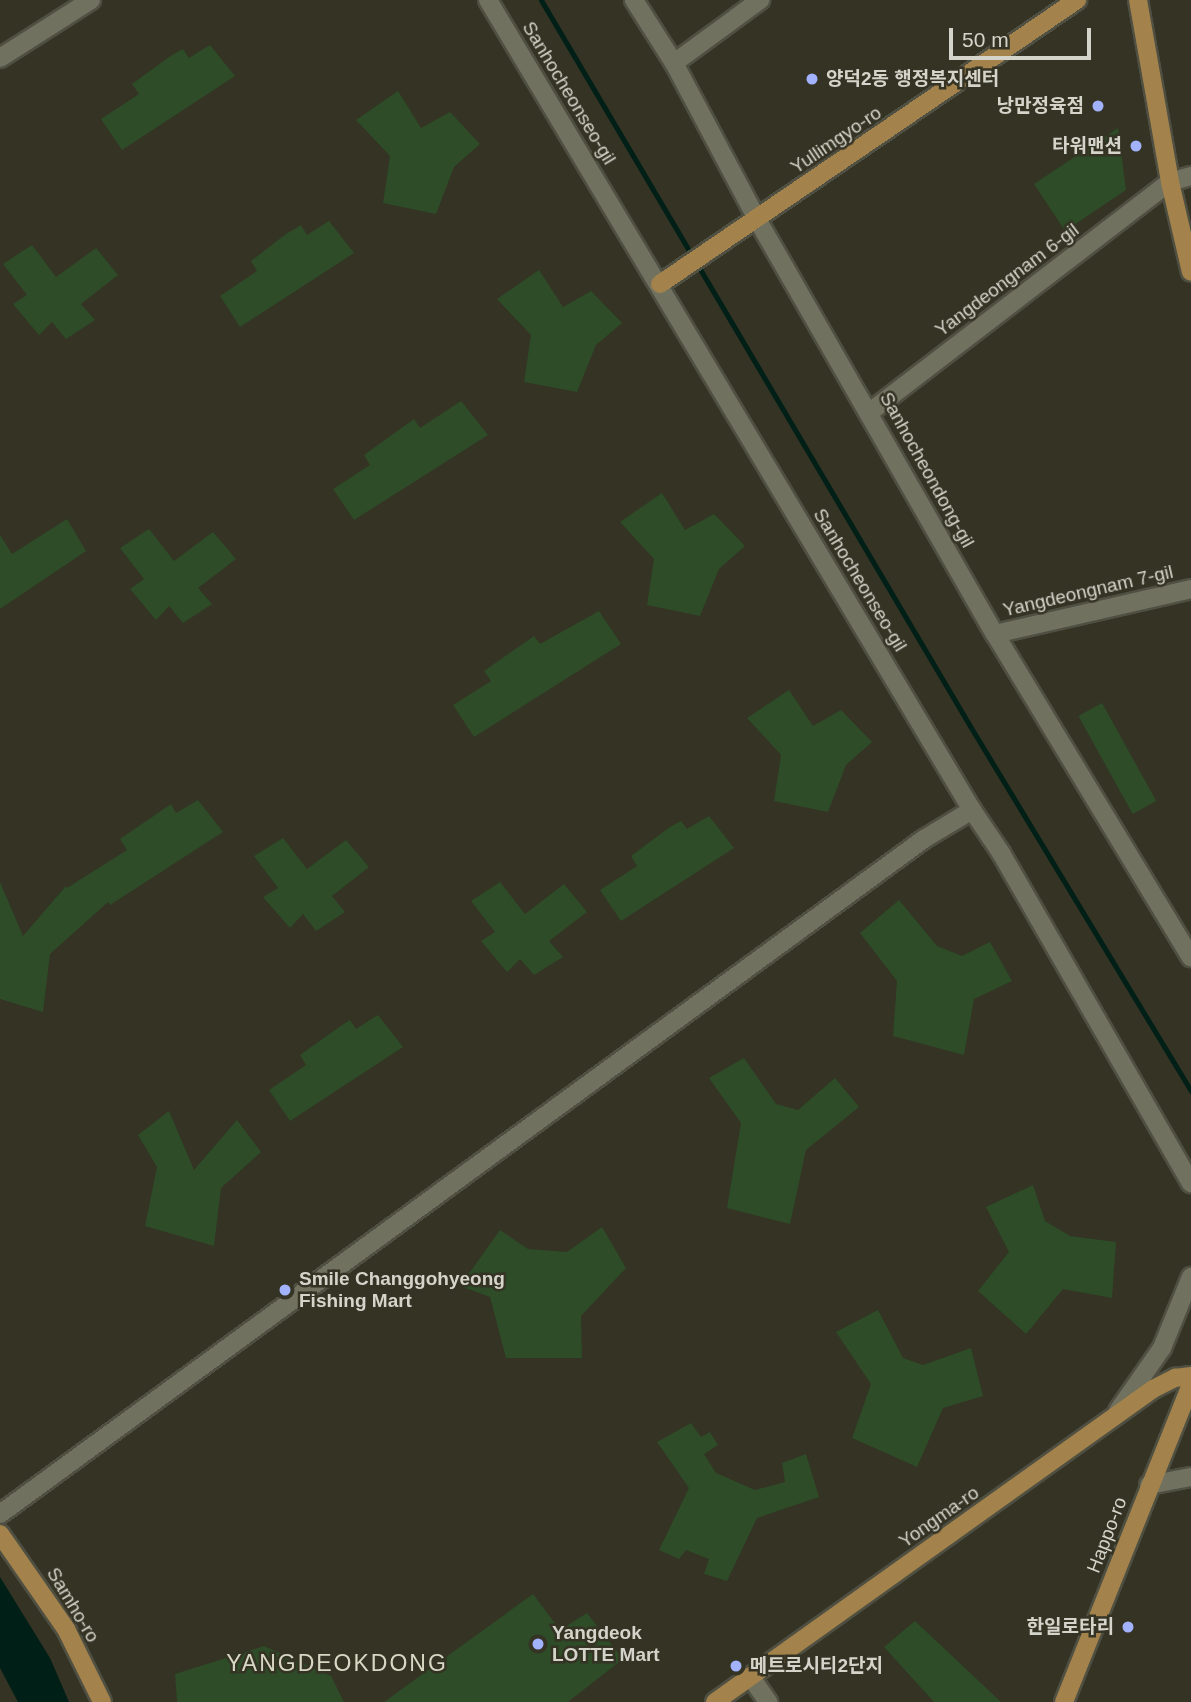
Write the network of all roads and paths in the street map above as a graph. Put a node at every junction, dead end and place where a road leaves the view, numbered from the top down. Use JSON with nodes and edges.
{"nodes":[{"id":1,"x":91,"y":0,"type":"edge"},
{"id":2,"x":488,"y":0,"type":"edge"},
{"id":3,"x":634,"y":0,"type":"edge"},
{"id":4,"x":760,"y":0,"type":"edge"},
{"id":5,"x":1077,"y":0,"type":"edge"},
{"id":6,"x":1138,"y":0,"type":"edge"},
{"id":7,"x":0,"y":58,"type":"edge"},
{"id":8,"x":674,"y":63,"type":"junction"},
{"id":9,"x":1191,"y":176,"type":"edge"},
{"id":10,"x":1170,"y":182,"type":"junction"},
{"id":11,"x":757,"y":219,"type":"junction"},
{"id":12,"x":1191,"y":272,"type":"edge"},
{"id":13,"x":660,"y":284,"type":"junction"},
{"id":14,"x":870,"y":412,"type":"junction"},
{"id":15,"x":1191,"y":589,"type":"edge"},
{"id":16,"x":995,"y":634,"type":"junction"},
{"id":17,"x":972,"y":810,"type":"junction"},
{"id":18,"x":1191,"y":957,"type":"edge"},
{"id":19,"x":1191,"y":1183,"type":"edge"},
{"id":20,"x":1191,"y":1277,"type":"edge"},
{"id":21,"x":1191,"y":1376,"type":"edge"},
{"id":22,"x":1191,"y":1385,"type":"edge"},
{"id":23,"x":1105,"y":1425,"type":"junction"},
{"id":24,"x":1191,"y":1476,"type":"edge"},
{"id":25,"x":1149,"y":1485,"type":"junction"},
{"id":26,"x":0,"y":1514,"type":"edge"},
{"id":27,"x":0,"y":1534,"type":"edge"},
{"id":28,"x":750,"y":1676,"type":"junction"},
{"id":29,"x":102,"y":1702,"type":"edge"},
{"id":30,"x":715,"y":1702,"type":"edge"},
{"id":31,"x":768,"y":1702,"type":"edge"},
{"id":32,"x":1064,"y":1702,"type":"edge"}],
"edges":[{"from":1,"to":7,"type":"street"},
{"from":2,"to":13,"type":"street","name":"Sanhocheonseo-gil"},
{"from":3,"to":8,"type":"street","name":"Sanhocheondong-gil"},
{"from":4,"to":8,"type":"street"},
{"from":5,"to":11,"type":"main road","name":"Yullimgyo-ro"},
{"from":6,"to":10,"type":"main road"},
{"from":8,"to":11,"type":"street","name":"Sanhocheondong-gil"},
{"from":9,"to":10,"type":"street"},
{"from":10,"to":12,"type":"main road"},
{"from":10,"to":14,"type":"street","name":"Yangdeongnam 6-gil"},
{"from":11,"to":13,"type":"main road","name":"Yullimgyo-ro"},
{"from":11,"to":14,"type":"street","name":"Sanhocheondong-gil"},
{"from":13,"to":17,"type":"street","name":"Sanhocheonseo-gil"},
{"from":14,"to":16,"type":"street","name":"Sanhocheondong-gil"},
{"from":15,"to":16,"type":"street","name":"Yangdeongnam 7-gil"},
{"from":16,"to":18,"type":"street","name":"Sanhocheondong-gil"},
{"from":17,"to":19,"type":"street","name":"Sanhocheonseo-gil"},
{"from":17,"to":26,"type":"street"},
{"from":20,"to":23,"type":"street"},
{"from":21,"to":23,"type":"main road","name":"Yongma-ro"},
{"from":22,"to":25,"type":"main road","name":"Happo-ro"},
{"from":23,"to":28,"type":"main road","name":"Yongma-ro"},
{"from":24,"to":25,"type":"street"},
{"from":25,"to":32,"type":"main road","name":"Happo-ro"},
{"from":27,"to":29,"type":"main road","name":"Samho-ro"},
{"from":28,"to":30,"type":"main road","name":"Yongma-ro"},
{"from":28,"to":31,"type":"street"}]}
